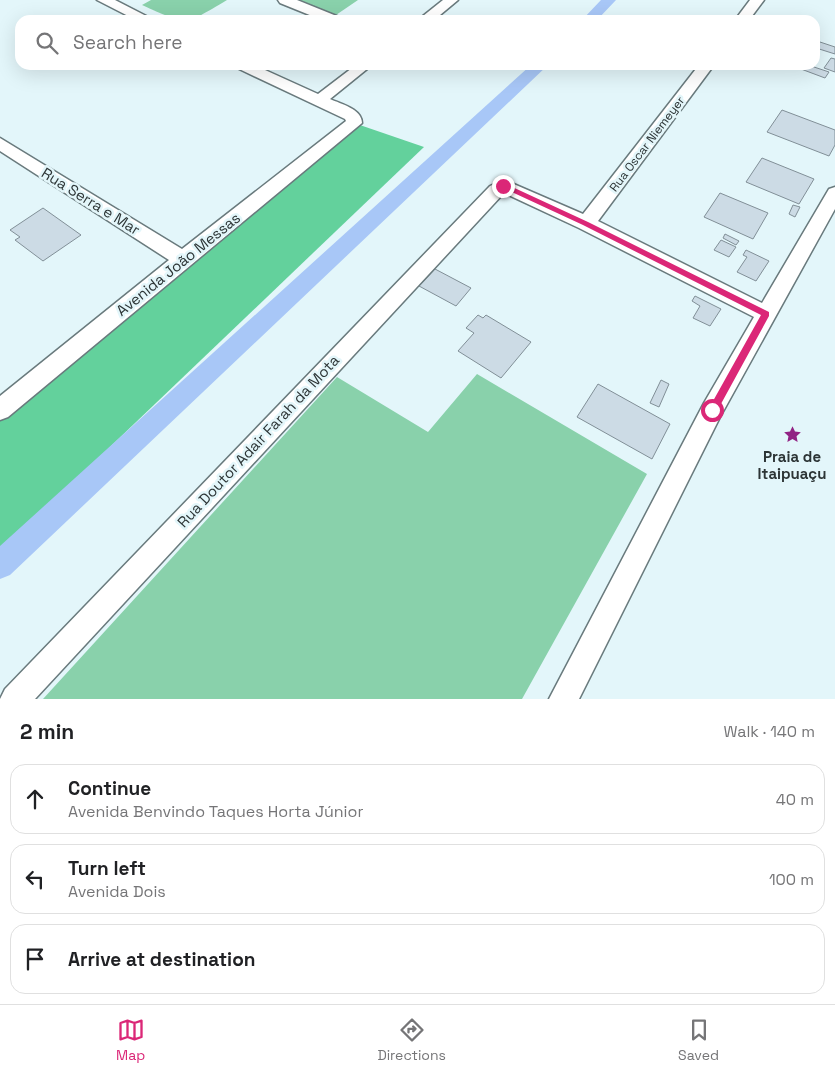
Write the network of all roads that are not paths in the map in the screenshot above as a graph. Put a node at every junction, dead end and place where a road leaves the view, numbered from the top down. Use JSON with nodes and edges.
{"nodes":[{"id":1,"x":104,"y":0,"type":"edge"},
{"id":2,"x":285,"y":0,"type":"edge"},
{"id":3,"x":452,"y":0,"type":"edge"},
{"id":4,"x":757,"y":0,"type":"edge"},
{"id":5,"x":136,"y":15,"type":"edge"},
{"id":6,"x":322,"y":15,"type":"edge"},
{"id":7,"x":431,"y":15,"type":"edge"},
{"id":8,"x":746,"y":15,"type":"edge"},
{"id":9,"x":253,"y":70,"type":"edge"},
{"id":10,"x":358,"y":70,"type":"edge"},
{"id":11,"x":703,"y":70,"type":"edge"},
{"id":12,"x":318,"y":101,"type":"junction"},
{"id":13,"x":0,"y":143,"type":"edge"},
{"id":14,"x":835,"y":193,"type":"edge"},
{"id":15,"x":586,"y":223,"type":"junction"},
{"id":16,"x":182,"y":259,"type":"junction"},
{"id":17,"x":766,"y":314,"type":"junction"},
{"id":18,"x":0,"y":410,"type":"edge"},
{"id":19,"x":15,"y":699,"type":"edge"},
{"id":20,"x":564,"y":699,"type":"edge"}],
"edges":[{"from":1,"to":5,"type":"street"},
{"from":2,"to":6,"type":"street"},
{"from":3,"to":7,"type":"street"},
{"from":4,"to":8,"type":"street"},
{"from":9,"to":12,"type":"street"},
{"from":10,"to":12,"type":"street"},
{"from":11,"to":15,"type":"street","name":"Rua Oscar Niemeyer"},
{"from":12,"to":16,"type":"street","name":"Avenida João Messas"},
{"from":13,"to":16,"type":"street","name":"Rua Serra e Mar"},
{"from":14,"to":17,"type":"street"},
{"from":15,"to":17,"type":"street"},
{"from":15,"to":19,"type":"street","name":"Rua Doutor Adair Farah da Mota"},
{"from":16,"to":18,"type":"street","name":"Avenida João Messas"},
{"from":17,"to":20,"type":"street"}]}
